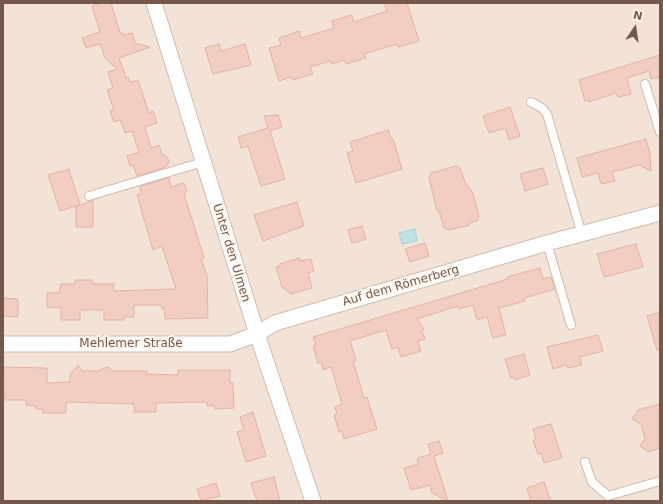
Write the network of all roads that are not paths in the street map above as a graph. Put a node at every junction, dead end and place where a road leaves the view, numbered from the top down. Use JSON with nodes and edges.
{"nodes":[{"id":1,"x":154,"y":3,"type":"edge"},
{"id":2,"x":645,"y":84,"type":"dead end"},
{"id":3,"x":531,"y":102,"type":"dead end"},
{"id":4,"x":660,"y":132,"type":"edge"},
{"id":5,"x":203,"y":162,"type":"junction"},
{"id":6,"x":89,"y":196,"type":"dead end"},
{"id":7,"x":660,"y":213,"type":"edge"},
{"id":8,"x":582,"y":234,"type":"junction"},
{"id":9,"x":547,"y":243,"type":"junction"},
{"id":10,"x":571,"y":325,"type":"dead end"},
{"id":11,"x":257,"y":334,"type":"junction"},
{"id":12,"x":3,"y":344,"type":"edge"},
{"id":13,"x":585,"y":462,"type":"dead end"},
{"id":14,"x":660,"y":482,"type":"edge"},
{"id":15,"x":312,"y":501,"type":"edge"}],
"edges":[{"from":1,"to":5,"type":"street","name":"Unter den Ulmen"},
{"from":2,"to":4,"type":"lane"},
{"from":3,"to":8,"type":"lane"},
{"from":5,"to":6,"type":"lane"},
{"from":5,"to":11,"type":"street","name":"Unter den Ulmen"},
{"from":7,"to":8,"type":"street","name":"Auf dem Römerberg"},
{"from":8,"to":9,"type":"street","name":"Auf dem Römerberg"},
{"from":9,"to":10,"type":"lane"},
{"from":9,"to":11,"type":"street","name":"Auf dem Römerberg"},
{"from":11,"to":12,"type":"street","name":"Mehlemer Straße"},
{"from":11,"to":15,"type":"street","name":"Unter den Ulmen"},
{"from":13,"to":14,"type":"lane"}]}
